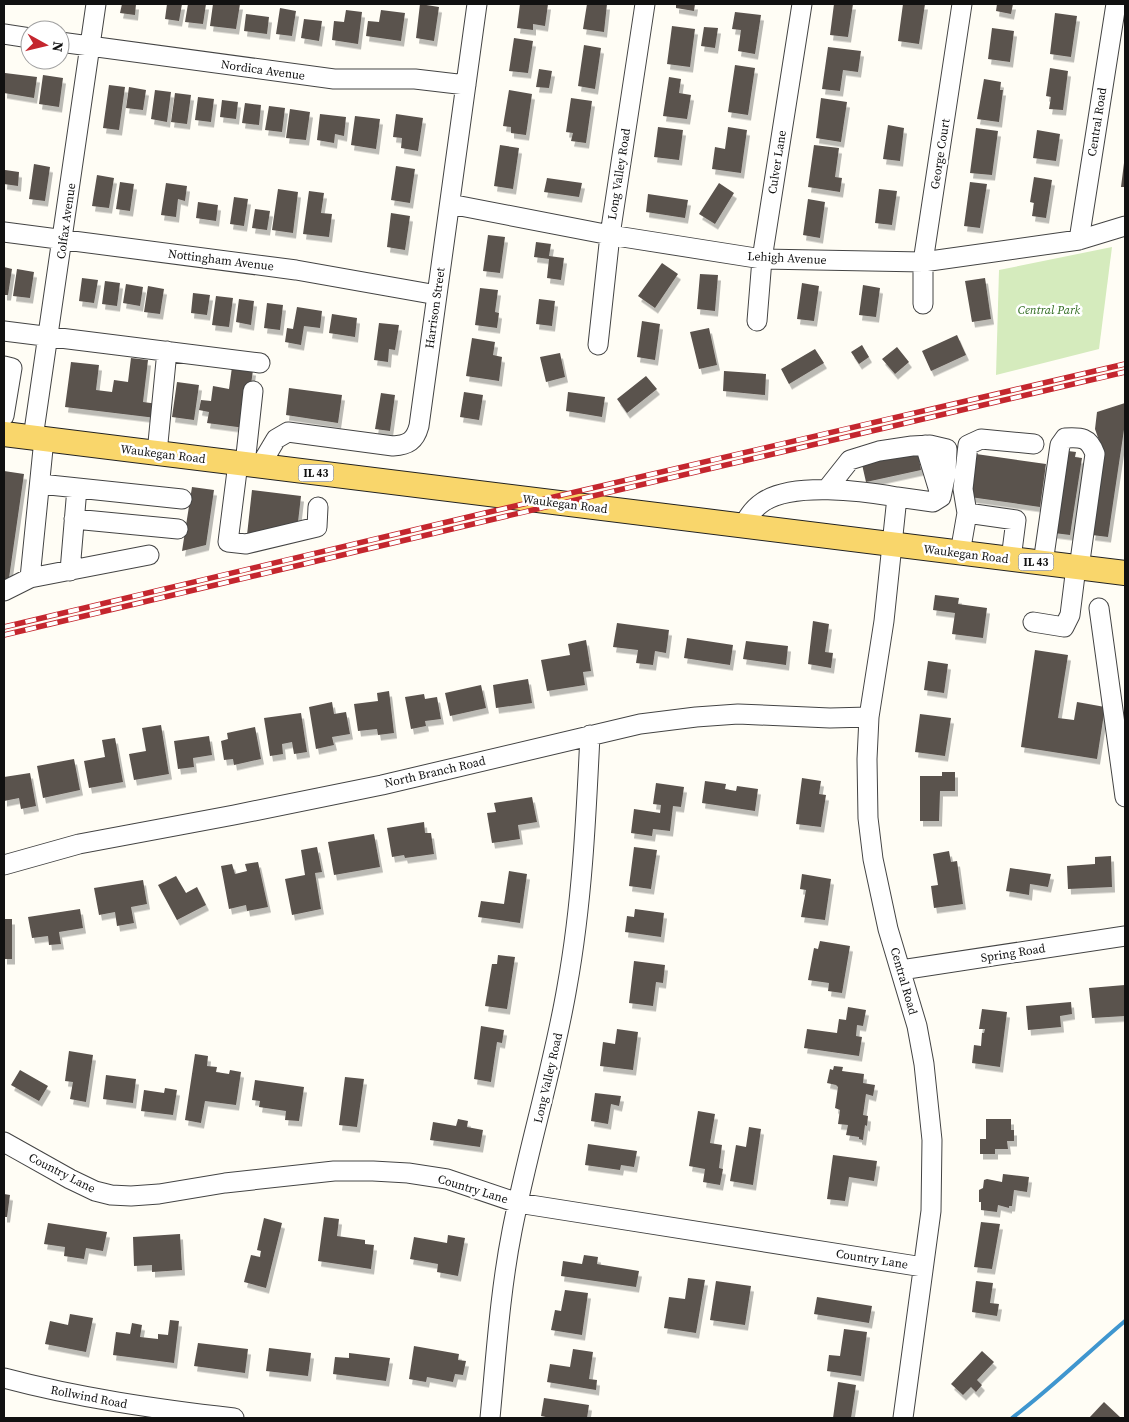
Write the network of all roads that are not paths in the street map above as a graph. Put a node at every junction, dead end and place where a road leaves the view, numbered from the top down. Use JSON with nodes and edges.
{"nodes":[{"id":1,"x":96,"y":4,"type":"edge"},
{"id":2,"x":478,"y":4,"type":"edge"},
{"id":3,"x":644,"y":4,"type":"edge"},
{"id":4,"x":802,"y":4,"type":"edge"},
{"id":5,"x":962,"y":4,"type":"edge"},
{"id":6,"x":1116,"y":4,"type":"edge"},
{"id":7,"x":4,"y":34,"type":"edge"},
{"id":8,"x":20,"y":36,"type":"edge"},
{"id":9,"x":70,"y":43,"type":"edge"},
{"id":10,"x":91,"y":46,"type":"junction"},
{"id":11,"x":466,"y":84,"type":"junction"},
{"id":12,"x":450,"y":204,"type":"junction"},
{"id":13,"x":1125,"y":226,"type":"edge"},
{"id":14,"x":4,"y":232,"type":"edge"},
{"id":15,"x":610,"y":235,"type":"junction"},
{"id":16,"x":63,"y":240,"type":"junction"},
{"id":17,"x":1079,"y":240,"type":"junction"},
{"id":18,"x":762,"y":258,"type":"junction"},
{"id":19,"x":923,"y":262,"type":"junction"},
{"id":20,"x":437,"y":295,"type":"junction"},
{"id":21,"x":923,"y":304,"type":"dead end"},
{"id":22,"x":757,"y":321,"type":"dead end"},
{"id":23,"x":4,"y":331,"type":"edge"},
{"id":24,"x":49,"y":336,"type":"junction"},
{"id":25,"x":598,"y":345,"type":"dead end"},
{"id":26,"x":167,"y":351,"type":"junction"},
{"id":27,"x":260,"y":363,"type":"dead end"},
{"id":28,"x":7,"y":374,"type":"edge"},
{"id":29,"x":41,"y":387,"type":"junction"},
{"id":30,"x":253,"y":391,"type":"dead end"},
{"id":31,"x":4,"y":416,"type":"edge"},
{"id":32,"x":4,"y":434,"type":"edge"},
{"id":33,"x":39,"y":439,"type":"junction"},
{"id":34,"x":1034,"y":444,"type":"dead end"},
{"id":35,"x":157,"y":453,"type":"junction"},
{"id":36,"x":247,"y":464,"type":"junction"},
{"id":37,"x":40,"y":484,"type":"junction"},
{"id":38,"x":77,"y":488,"type":"junction"},
{"id":39,"x":827,"y":489,"type":"junction"},
{"id":40,"x":897,"y":497,"type":"junction"},
{"id":41,"x":182,"y":499,"type":"dead end"},
{"id":42,"x":318,"y":507,"type":"dead end"},
{"id":43,"x":967,"y":513,"type":"junction"},
{"id":44,"x":74,"y":519,"type":"junction"},
{"id":45,"x":743,"y":526,"type":"junction"},
{"id":46,"x":178,"y":529,"type":"dead end"},
{"id":47,"x":893,"y":544,"type":"junction"},
{"id":48,"x":960,"y":553,"type":"junction"},
{"id":49,"x":149,"y":555,"type":"dead end"},
{"id":50,"x":1011,"y":559,"type":"junction"},
{"id":51,"x":1043,"y":563,"type":"junction"},
{"id":52,"x":1077,"y":567,"type":"junction"},
{"id":53,"x":70,"y":570,"type":"junction"},
{"id":54,"x":1125,"y":573,"type":"edge"},
{"id":55,"x":30,"y":578,"type":"junction"},
{"id":56,"x":4,"y":591,"type":"edge"},
{"id":57,"x":1099,"y":608,"type":"dead end"},
{"id":58,"x":1033,"y":622,"type":"dead end"},
{"id":59,"x":1117,"y":667,"type":"edge"},
{"id":60,"x":869,"y":717,"type":"junction"},
{"id":61,"x":590,"y":735,"type":"junction"},
{"id":62,"x":1125,"y":797,"type":"edge"},
{"id":63,"x":4,"y":865,"type":"edge"},
{"id":64,"x":1125,"y":936,"type":"edge"},
{"id":65,"x":901,"y":970,"type":"junction"},
{"id":66,"x":4,"y":1142,"type":"edge"},
{"id":67,"x":518,"y":1203,"type":"junction"},
{"id":68,"x":923,"y":1267,"type":"junction"},
{"id":69,"x":4,"y":1378,"type":"edge"},
{"id":70,"x":234,"y":1418,"type":"edge"},
{"id":71,"x":490,"y":1418,"type":"edge"},
{"id":72,"x":903,"y":1418,"type":"edge"}],
"edges":[{"from":1,"to":10,"type":"street","name":"Colfax Avenue"},
{"from":2,"to":11,"type":"street","name":"Harrison Street"},
{"from":3,"to":15,"type":"street","name":"Long Valley Road"},
{"from":4,"to":18,"type":"street","name":"Culver Lane"},
{"from":5,"to":19,"type":"street","name":"George Court"},
{"from":6,"to":17,"type":"street","name":"Central Road"},
{"from":7,"to":8,"type":"street"},
{"from":9,"to":10,"type":"street","name":"Nordica Avenue"},
{"from":10,"to":11,"type":"street","name":"Nordica Avenue"},
{"from":10,"to":16,"type":"street","name":"Colfax Avenue"},
{"from":11,"to":12,"type":"street","name":"Harrison Street"},
{"from":12,"to":15,"type":"street","name":"Lehigh Avenue"},
{"from":12,"to":20,"type":"street","name":"Harrison Street"},
{"from":13,"to":17,"type":"street","name":"Lehigh Avenue"},
{"from":14,"to":16,"type":"street","name":"Nottingham Avenue"},
{"from":15,"to":18,"type":"street","name":"Lehigh Avenue"},
{"from":15,"to":25,"type":"street","name":"Long Valley Road"},
{"from":16,"to":20,"type":"street","name":"Nottingham Avenue"},
{"from":16,"to":24,"type":"street","name":"Colfax Avenue"},
{"from":17,"to":19,"type":"street","name":"Lehigh Avenue"},
{"from":18,"to":19,"type":"street","name":"Lehigh Avenue"},
{"from":18,"to":22,"type":"street","name":"Culver Lane"},
{"from":19,"to":21,"type":"street","name":"George Court"},
{"from":20,"to":36,"type":"street","name":"Harrison Street"},
{"from":23,"to":24,"type":"street"},
{"from":24,"to":26,"type":"street"},
{"from":24,"to":29,"type":"street","name":"Colfax Avenue"},
{"from":26,"to":27,"type":"street"},
{"from":26,"to":35,"type":"street"},
{"from":28,"to":29,"type":"street"},
{"from":28,"to":31,"type":"street"},
{"from":29,"to":33,"type":"street","name":"Colfax Avenue"},
{"from":30,"to":36,"type":"street"},
{"from":32,"to":33,"type":"main road","name":"Waukegan Road","number":"IL 43"},
{"from":33,"to":35,"type":"main road","name":"Waukegan Road","number":"IL 43"},
{"from":33,"to":37,"type":"street","name":"Colfax Avenue"},
{"from":34,"to":43,"type":"street"},
{"from":35,"to":36,"type":"main road","name":"Waukegan Road","number":"IL 43"},
{"from":36,"to":42,"type":"street"},
{"from":36,"to":45,"type":"main road","name":"Waukegan Road","number":"IL 43"},
{"from":37,"to":38,"type":"street"},
{"from":37,"to":55,"type":"street","name":"Colfax Avenue"},
{"from":38,"to":41,"type":"street"},
{"from":38,"to":44,"type":"street"},
{"from":39,"to":40,"type":"street"},
{"from":39,"to":40,"type":"street"},
{"from":39,"to":45,"type":"street"},
{"from":40,"to":47,"type":"street","name":"Central Road"},
{"from":43,"to":48,"type":"street"},
{"from":43,"to":50,"type":"street"},
{"from":44,"to":46,"type":"street"},
{"from":44,"to":53,"type":"street"},
{"from":45,"to":47,"type":"main road","name":"Waukegan Road","number":"IL 43"},
{"from":47,"to":48,"type":"main road","name":"Waukegan Road","number":"IL 43"},
{"from":47,"to":60,"type":"street","name":"Central Road"},
{"from":48,"to":50,"type":"main road","name":"Waukegan Road","number":"IL 43"},
{"from":49,"to":53,"type":"street"},
{"from":50,"to":51,"type":"main road","name":"Waukegan Road","number":"IL 43"},
{"from":51,"to":52,"type":"main road","name":"Waukegan Road","number":"IL 43"},
{"from":51,"to":52,"type":"street"},
{"from":52,"to":54,"type":"main road","name":"Waukegan Road","number":"IL 43"},
{"from":52,"to":58,"type":"street"},
{"from":53,"to":55,"type":"street"},
{"from":55,"to":56,"type":"street"},
{"from":57,"to":59,"type":"street"},
{"from":59,"to":62,"type":"street"},
{"from":60,"to":61,"type":"street","name":"North Branch Road"},
{"from":60,"to":65,"type":"street","name":"Central Road"},
{"from":61,"to":63,"type":"street","name":"North Branch Road"},
{"from":61,"to":67,"type":"street","name":"Long Valley Road"},
{"from":64,"to":65,"type":"street","name":"Spring Road"},
{"from":65,"to":68,"type":"street","name":"Central Road"},
{"from":66,"to":67,"type":"street","name":"Country Lane"},
{"from":67,"to":68,"type":"street","name":"Country Lane"},
{"from":67,"to":71,"type":"street","name":"Long Valley Road"},
{"from":68,"to":72,"type":"street","name":"Central Road"},
{"from":69,"to":70,"type":"street","name":"Rollwind Road"}]}
